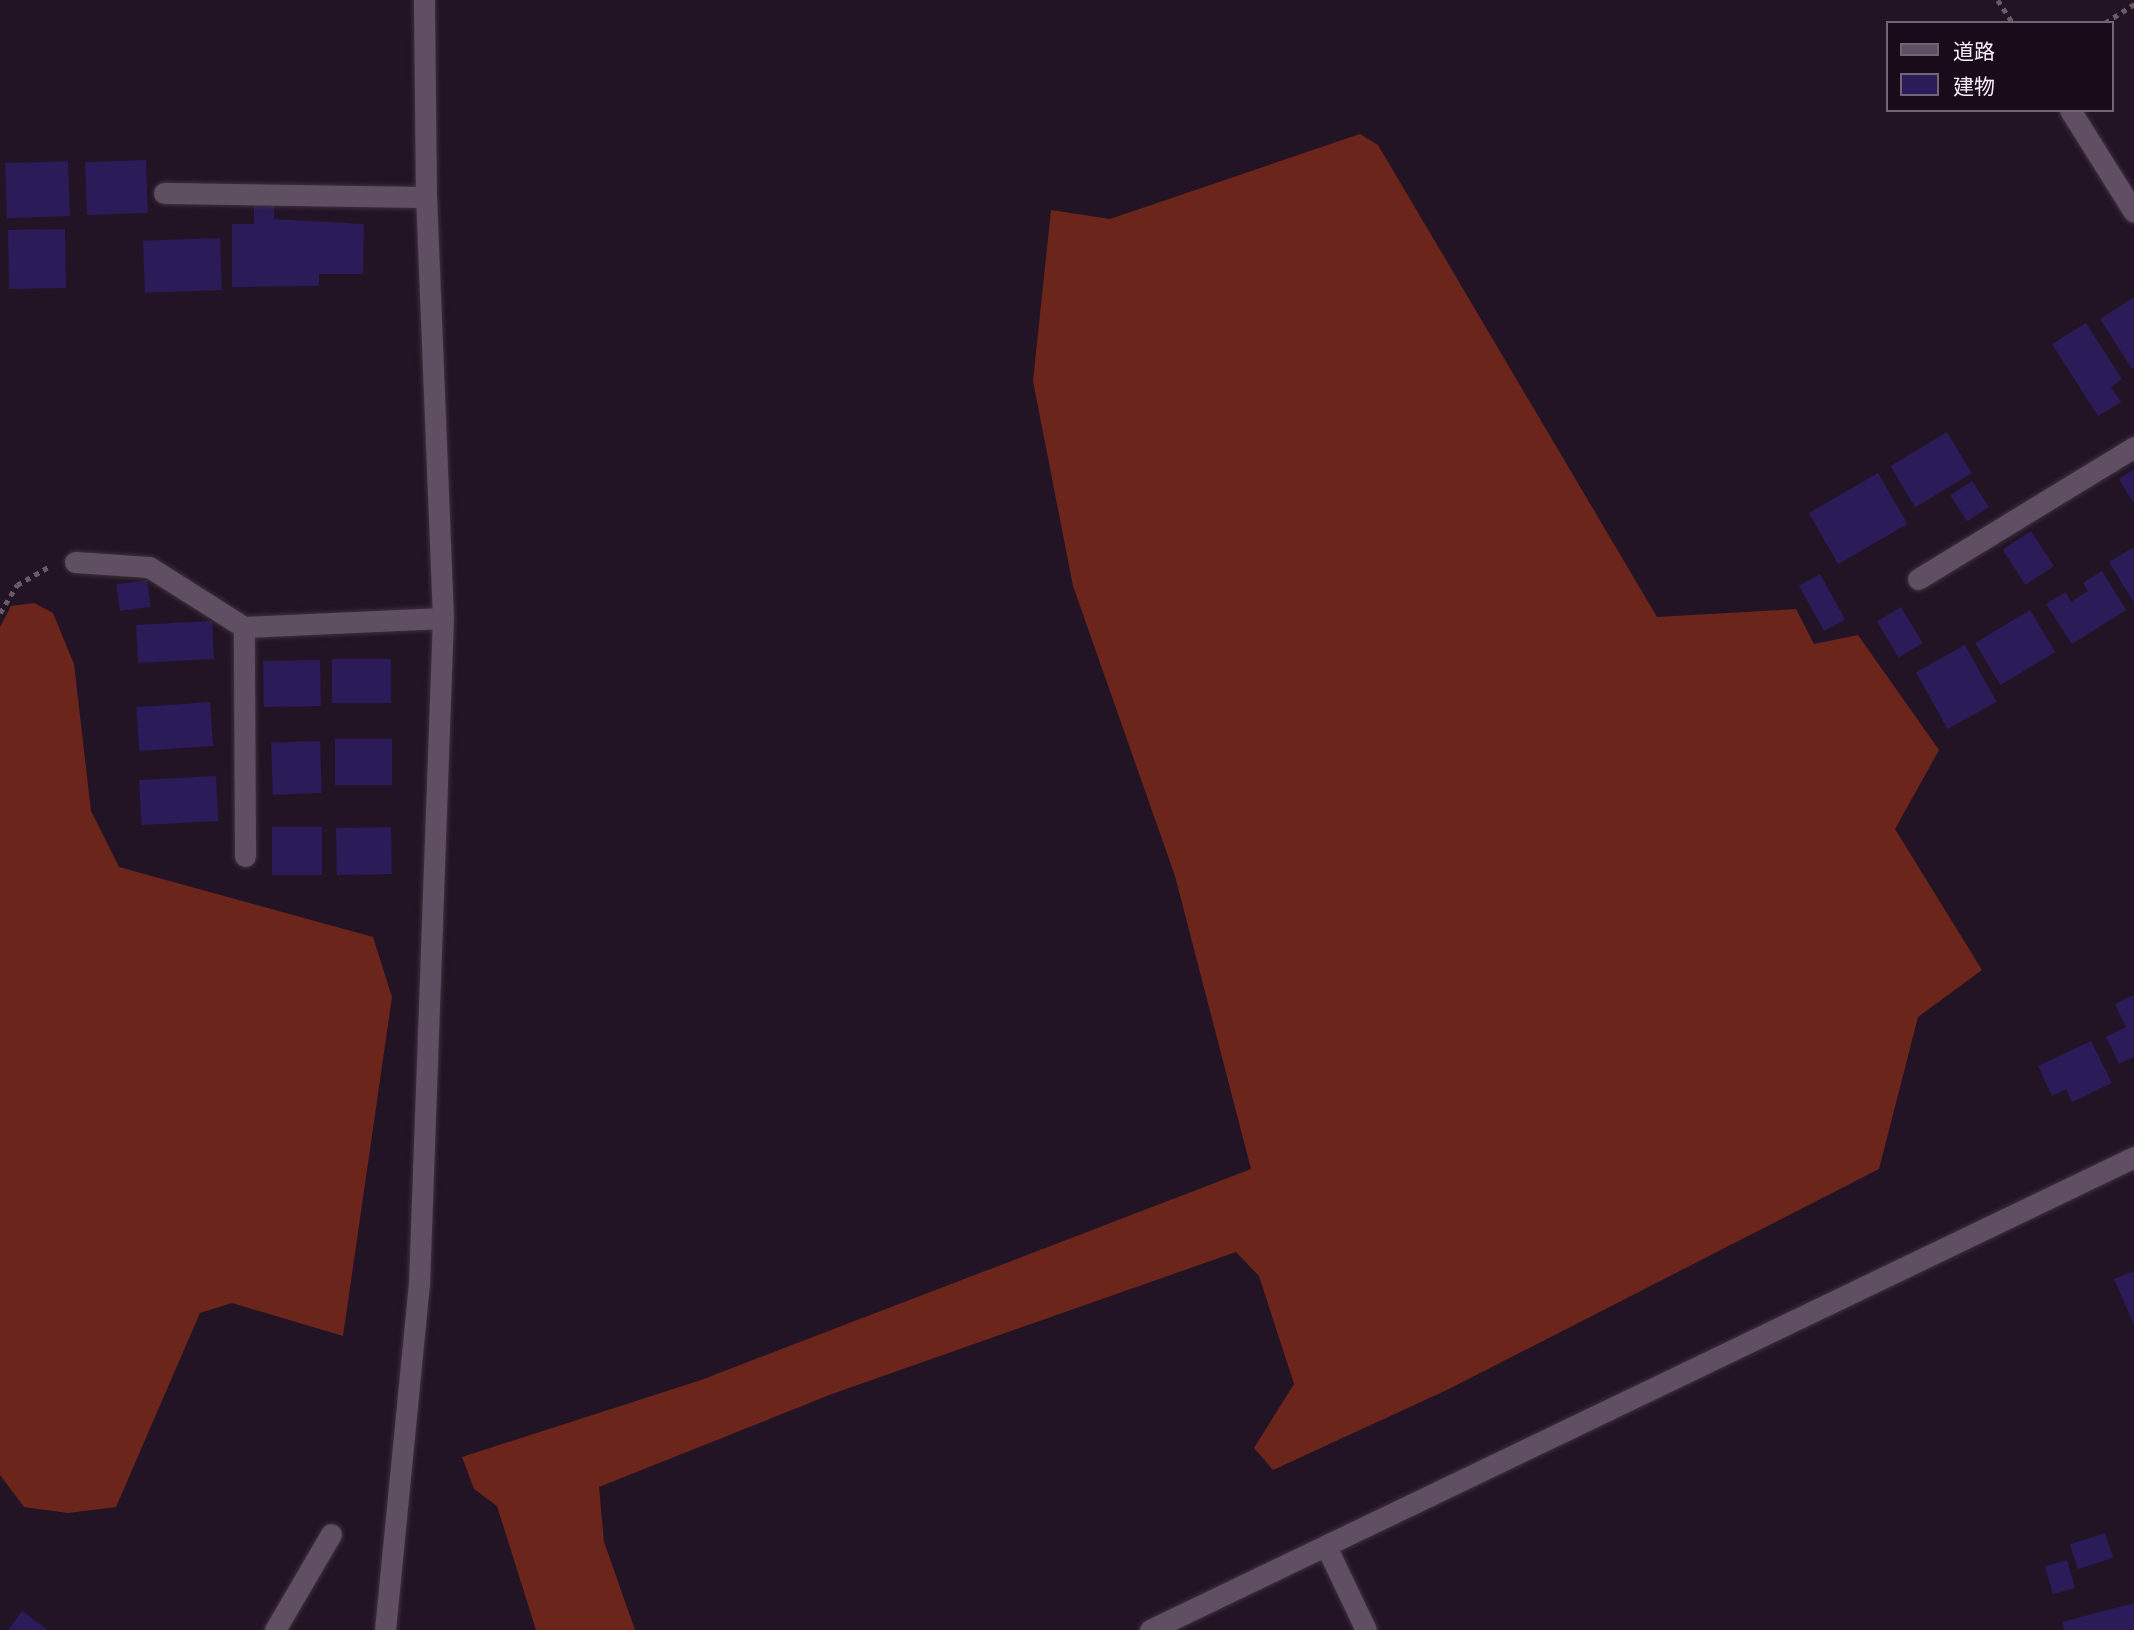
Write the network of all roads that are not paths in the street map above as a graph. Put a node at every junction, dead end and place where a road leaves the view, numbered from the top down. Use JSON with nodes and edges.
{"nodes":[{"id":1,"x":424,"y":0,"type":"edge"},
{"id":2,"x":2071,"y":112,"type":"edge"},
{"id":3,"x":164,"y":193,"type":"dead end"},
{"id":4,"x":426,"y":197,"type":"junction"},
{"id":5,"x":2134,"y":212,"type":"edge"},
{"id":6,"x":2134,"y":447,"type":"edge"},
{"id":7,"x":75,"y":562,"type":"road end"},
{"id":8,"x":1918,"y":579,"type":"dead end"},
{"id":9,"x":443,"y":618,"type":"junction"},
{"id":10,"x":244,"y":627,"type":"junction"},
{"id":11,"x":245,"y":856,"type":"dead end"},
{"id":12,"x":2134,"y":1157,"type":"edge"},
{"id":13,"x":331,"y":1534,"type":"dead end"},
{"id":14,"x":1326,"y":1546,"type":"junction"},
{"id":15,"x":275,"y":1630,"type":"edge"},
{"id":16,"x":385,"y":1630,"type":"edge"},
{"id":17,"x":1150,"y":1630,"type":"edge"},
{"id":18,"x":1366,"y":1630,"type":"edge"}],
"edges":[{"from":1,"to":4,"type":"street"},
{"from":2,"to":5,"type":"street"},
{"from":3,"to":4,"type":"street"},
{"from":4,"to":9,"type":"street"},
{"from":6,"to":8,"type":"street"},
{"from":7,"to":10,"type":"street"},
{"from":9,"to":10,"type":"street"},
{"from":9,"to":16,"type":"street"},
{"from":10,"to":11,"type":"street"},
{"from":12,"to":14,"type":"street"},
{"from":13,"to":15,"type":"street"},
{"from":14,"to":17,"type":"street"},
{"from":14,"to":18,"type":"street"}]}
